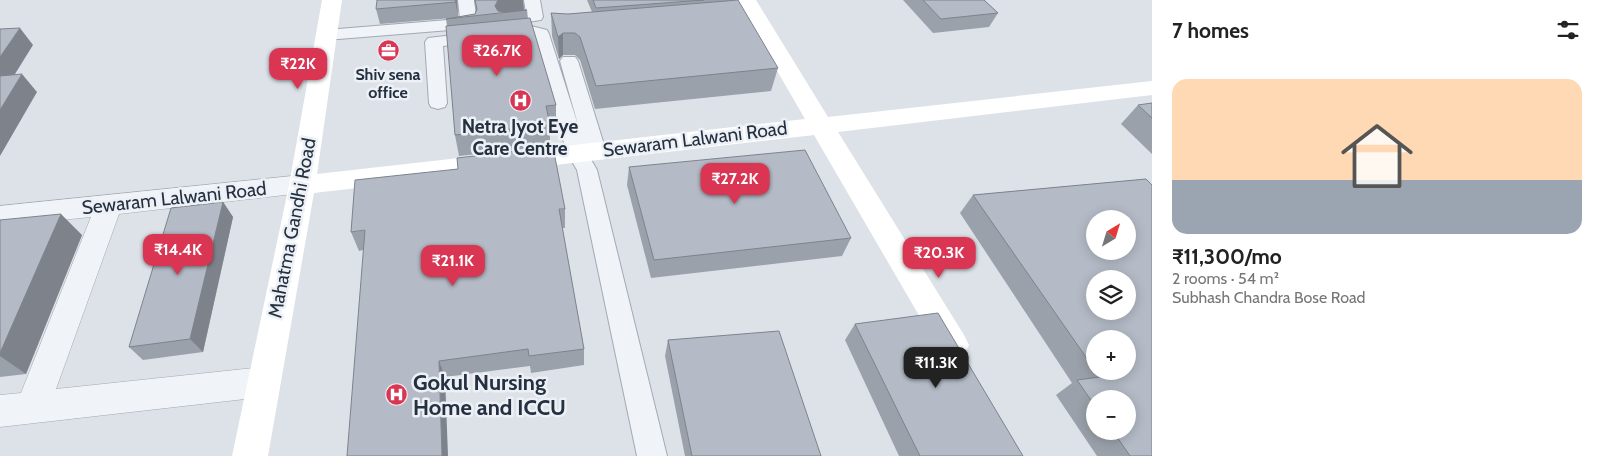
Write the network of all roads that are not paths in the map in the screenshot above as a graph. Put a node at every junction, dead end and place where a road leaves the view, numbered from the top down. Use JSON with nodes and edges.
{"nodes":[{"id":1,"x":332,"y":0,"type":"edge"},
{"id":2,"x":466,"y":0,"type":"edge"},
{"id":3,"x":532,"y":0,"type":"edge"},
{"id":4,"x":748,"y":10,"type":"edge"},
{"id":5,"x":469,"y":24,"type":"junction"},
{"id":6,"x":326,"y":35,"type":"junction"},
{"id":7,"x":569,"y":61,"type":"dead end"},
{"id":8,"x":1152,"y":88,"type":"edge"},
{"id":9,"x":438,"y":103,"type":"dead end"},
{"id":10,"x":821,"y":124,"type":"junction"},
{"id":11,"x":587,"y":152,"type":"junction"},
{"id":12,"x":302,"y":185,"type":"junction"},
{"id":13,"x":109,"y":204,"type":"junction"},
{"id":14,"x":1,"y":218,"type":"edge"},
{"id":15,"x":969,"y":371,"type":"edge"},
{"id":16,"x":263,"y":382,"type":"junction"},
{"id":17,"x":16,"y":409,"type":"edge"},
{"id":18,"x":250,"y":456,"type":"edge"},
{"id":19,"x":652,"y":456,"type":"edge"}],
"edges":[{"from":1,"to":6,"type":"main road","name":"Mahatma Gandhi Road"},
{"from":2,"to":5,"type":"lane"},
{"from":3,"to":5,"type":"lane"},
{"from":4,"to":10,"type":"main road"},
{"from":5,"to":6,"type":"lane"},
{"from":6,"to":12,"type":"main road","name":"Mahatma Gandhi Road"},
{"from":7,"to":11,"type":"lane"},
{"from":8,"to":10,"type":"main road","name":"Sewaram Lalwani Road"},
{"from":9,"to":11,"type":"lane"},
{"from":10,"to":11,"type":"main road","name":"Sewaram Lalwani Road"},
{"from":10,"to":15,"type":"main road"},
{"from":11,"to":12,"type":"main road","name":"Sewaram Lalwani Road"},
{"from":11,"to":19,"type":"lane"},
{"from":12,"to":13,"type":"street","name":"Sewaram Lalwani Road"},
{"from":12,"to":16,"type":"main road","name":"Mahatma Gandhi Road"},
{"from":13,"to":14,"type":"street","name":"Sewaram Lalwani Road"},
{"from":13,"to":17,"type":"street"},
{"from":16,"to":17,"type":"street"},
{"from":16,"to":18,"type":"main road","name":"Mahatma Gandhi Road"}]}
